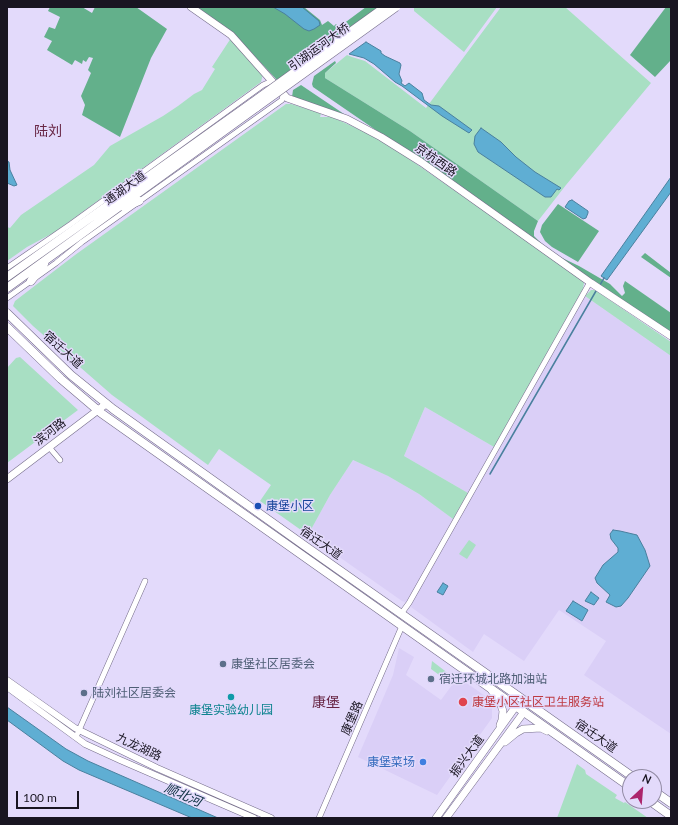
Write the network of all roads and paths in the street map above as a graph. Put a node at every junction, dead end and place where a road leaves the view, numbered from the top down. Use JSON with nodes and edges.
{"nodes":[{"id":1,"x":190,"y":7,"type":"edge"},
{"id":2,"x":385,"y":7,"type":"edge"},
{"id":3,"x":396,"y":7,"type":"edge"},
{"id":4,"x":272,"y":81,"type":"junction"},
{"id":5,"x":284,"y":95,"type":"junction"},
{"id":6,"x":255,"y":105,"type":"junction"},
{"id":7,"x":139,"y":201,"type":"junction"},
{"id":8,"x":114,"y":211,"type":"junction"},
{"id":9,"x":86,"y":220,"type":"junction"},
{"id":10,"x":62,"y":230,"type":"junction"},
{"id":11,"x":47,"y":259,"type":"junction"},
{"id":12,"x":9,"y":272,"type":"edge"},
{"id":13,"x":19,"y":279,"type":"junction"},
{"id":14,"x":31,"y":281,"type":"junction"},
{"id":15,"x":590,"y":282,"type":"junction"},
{"id":16,"x":7,"y":288,"type":"edge"},
{"id":17,"x":7,"y":298,"type":"edge"},
{"id":18,"x":7,"y":313,"type":"edge"},
{"id":19,"x":7,"y":327,"type":"edge"},
{"id":20,"x":671,"y":336,"type":"edge"},
{"id":21,"x":106,"y":404,"type":"junction"},
{"id":22,"x":98,"y":410,"type":"junction"},
{"id":23,"x":49,"y":447,"type":"junction"},
{"id":24,"x":60,"y":460,"type":"dead end"},
{"id":25,"x":7,"y":478,"type":"edge"},
{"id":26,"x":145,"y":581,"type":"dead end"},
{"id":27,"x":401,"y":614,"type":"junction"},
{"id":28,"x":402,"y":626,"type":"junction"},
{"id":29,"x":476,"y":678,"type":"junction"},
{"id":30,"x":7,"y":680,"type":"edge"},
{"id":31,"x":7,"y":687,"type":"edge"},
{"id":32,"x":516,"y":706,"type":"junction"},
{"id":33,"x":524,"y":712,"type":"junction"},
{"id":34,"x":79,"y":730,"type":"junction"},
{"id":35,"x":76,"y":737,"type":"junction"},
{"id":36,"x":563,"y":739,"type":"junction"},
{"id":37,"x":485,"y":750,"type":"junction"},
{"id":38,"x":491,"y":756,"type":"junction"},
{"id":39,"x":622,"y":769,"type":"edge"},
{"id":40,"x":622,"y":781,"type":"edge"},
{"id":41,"x":662,"y":797,"type":"edge"},
{"id":42,"x":671,"y":803,"type":"edge"},
{"id":43,"x":661,"y":809,"type":"edge"},
{"id":44,"x":671,"y":816,"type":"edge"},
{"id":45,"x":254,"y":818,"type":"edge"},
{"id":46,"x":271,"y":818,"type":"edge"},
{"id":47,"x":319,"y":818,"type":"edge"},
{"id":48,"x":436,"y":818,"type":"edge"},
{"id":49,"x":446,"y":818,"type":"edge"}],
"edges":[{"from":1,"to":4,"type":"main road","name":"京杭西路"},
{"from":2,"to":6,"type":"main road","name":"引湖运河大桥","bridge":true},
{"from":3,"to":6,"type":"main road","name":"引湖运河大桥","bridge":true},
{"from":4,"to":5,"type":"main road","name":"京杭西路"},
{"from":4,"to":10,"type":"street"},
{"from":5,"to":7,"type":"street"},
{"from":5,"to":15,"type":"main road","name":"京杭西路"},
{"from":6,"to":8,"type":"main road","name":"通湖大道"},
{"from":6,"to":9,"type":"main road","name":"通湖大道"},
{"from":7,"to":8,"type":"main road"},
{"from":7,"to":14,"type":"street"},
{"from":8,"to":11,"type":"main road","name":"通湖大道"},
{"from":9,"to":10,"type":"main road"},
{"from":9,"to":12,"type":"main road","name":"通湖大道"},
{"from":10,"to":12,"type":"street"},
{"from":11,"to":13,"type":"main road","name":"通湖大道"},
{"from":11,"to":14,"type":"main road"},
{"from":12,"to":13,"type":"main road"},
{"from":13,"to":16,"type":"main road","name":"通湖大道"},
{"from":14,"to":17,"type":"street"},
{"from":15,"to":20,"type":"main road","name":"京杭西路"},
{"from":15,"to":27,"type":"street"},
{"from":18,"to":21,"type":"main road","name":"宿迁大道"},
{"from":19,"to":22,"type":"main road","name":"宿迁大道"},
{"from":21,"to":22,"type":"main road","name":"滨河路"},
{"from":21,"to":27,"type":"main road","name":"宿迁大道"},
{"from":22,"to":23,"type":"main road","name":"滨河路"},
{"from":22,"to":28,"type":"main road","name":"宿迁大道"},
{"from":23,"to":24,"type":"street"},
{"from":23,"to":25,"type":"main road","name":"滨河路"},
{"from":26,"to":34,"type":"street"},
{"from":27,"to":39,"type":"main road","name":"宿迁大道"},
{"from":28,"to":29,"type":"main road","name":"宿迁大道"},
{"from":28,"to":47,"type":"street","name":"康堡路"},
{"from":29,"to":32,"type":"main road","name":"宿迁大道"},
{"from":29,"to":37,"type":"main road"},
{"from":30,"to":34,"type":"street","name":"九龙湖路"},
{"from":31,"to":35,"type":"street","name":"九龙湖路"},
{"from":32,"to":33,"type":"main road","name":"宿迁大道"},
{"from":32,"to":37,"type":"main road","name":"振兴大道"},
{"from":33,"to":36,"type":"main road","name":"宿迁大道"},
{"from":33,"to":38,"type":"main road","name":"振兴大道"},
{"from":34,"to":35,"type":"street"},
{"from":34,"to":46,"type":"street","name":"九龙湖路"},
{"from":35,"to":45,"type":"street","name":"九龙湖路"},
{"from":36,"to":38,"type":"main road"},
{"from":36,"to":40,"type":"main road","name":"宿迁大道"},
{"from":37,"to":48,"type":"main road","name":"振兴大道"},
{"from":38,"to":49,"type":"main road","name":"振兴大道"},
{"from":41,"to":42,"type":"main road"},
{"from":43,"to":44,"type":"main road"}]}
